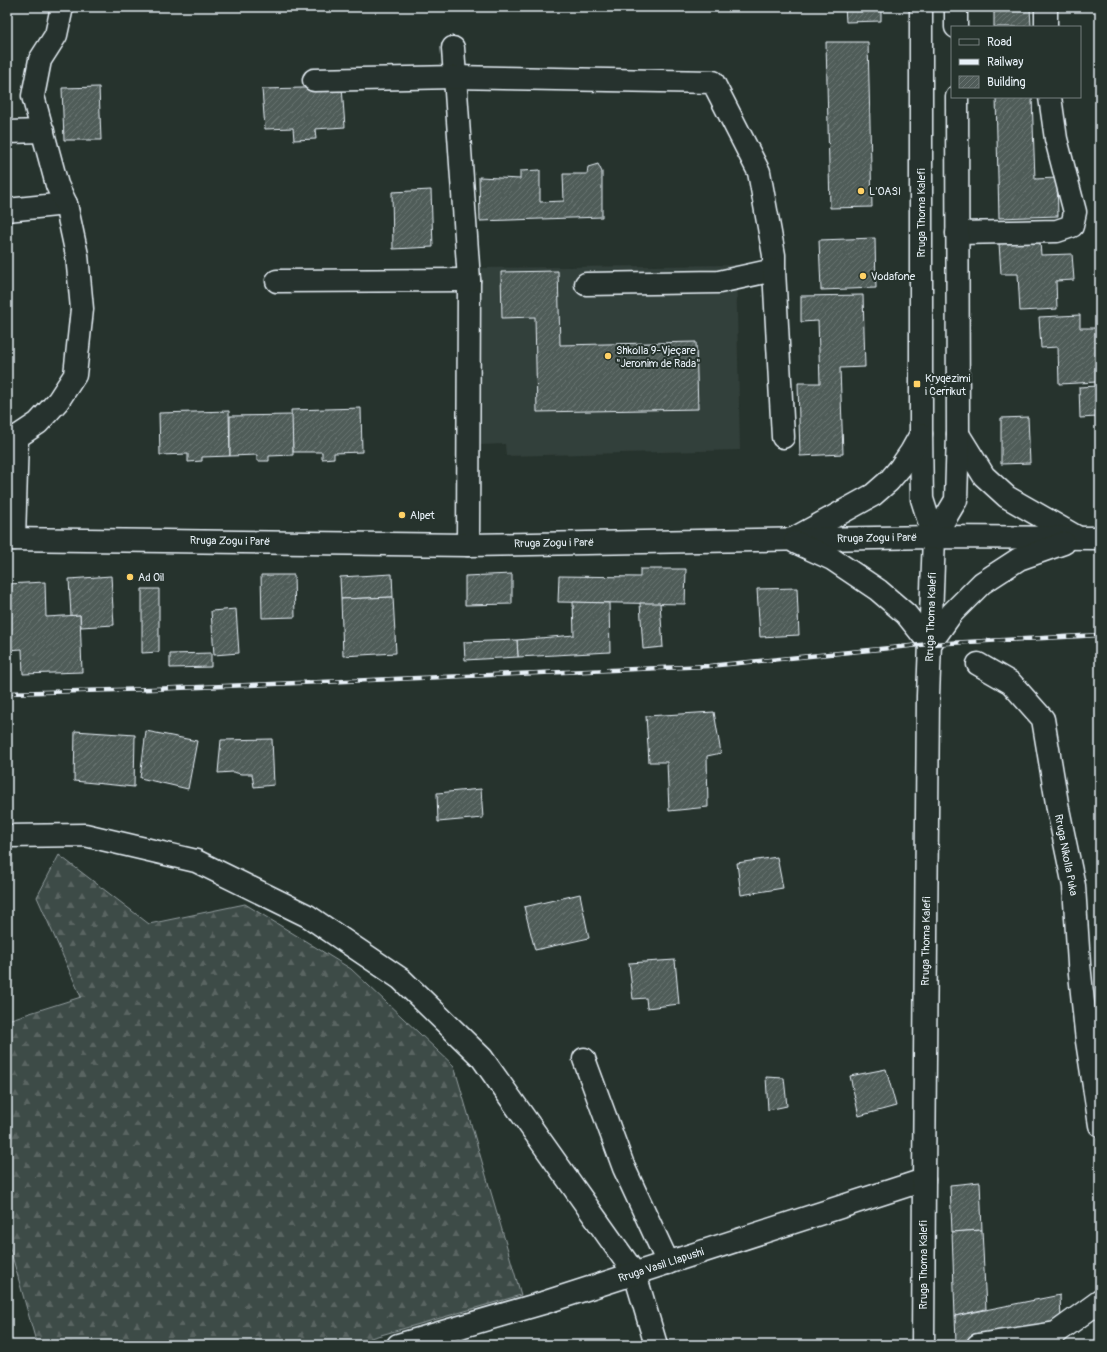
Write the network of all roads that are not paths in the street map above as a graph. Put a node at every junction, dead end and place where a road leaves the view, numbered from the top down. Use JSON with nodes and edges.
{"nodes":[{"id":1,"x":62,"y":7,"type":"edge"},
{"id":2,"x":921,"y":7,"type":"edge"},
{"id":3,"x":956,"y":7,"type":"edge"},
{"id":4,"x":1046,"y":7,"type":"edge"},
{"id":5,"x":956,"y":26,"type":"edge"},
{"id":6,"x":1046,"y":26,"type":"edge"},
{"id":7,"x":453,"y":48,"type":"dead end"},
{"id":8,"x":455,"y":77,"type":"junction"},
{"id":9,"x":314,"y":80,"type":"dead end"},
{"id":10,"x":956,"y":98,"type":"edge"},
{"id":11,"x":1050,"y":98,"type":"edge"},
{"id":12,"x":43,"y":131,"type":"junction"},
{"id":13,"x":7,"y":132,"type":"edge"},
{"id":14,"x":66,"y":204,"type":"junction"},
{"id":15,"x":7,"y":210,"type":"edge"},
{"id":16,"x":957,"y":232,"type":"junction"},
{"id":17,"x":774,"y":270,"type":"junction"},
{"id":18,"x":277,"y":280,"type":"dead end"},
{"id":19,"x":469,"y":280,"type":"junction"},
{"id":20,"x":586,"y":284,"type":"dead end"},
{"id":21,"x":921,"y":434,"type":"junction"},
{"id":22,"x":958,"y":434,"type":"junction"},
{"id":23,"x":783,"y":437,"type":"dead end"},
{"id":24,"x":934,"y":537,"type":"junction"},
{"id":25,"x":1078,"y":538,"type":"junction"},
{"id":26,"x":1100,"y":538,"type":"edge"},
{"id":27,"x":11,"y":539,"type":"edge"},
{"id":28,"x":790,"y":540,"type":"junction"},
{"id":29,"x":468,"y":545,"type":"junction"},
{"id":30,"x":930,"y":644,"type":"junction"},
{"id":31,"x":978,"y":664,"type":"dead end"},
{"id":32,"x":7,"y":836,"type":"edge"},
{"id":33,"x":584,"y":1059,"type":"dead end"},
{"id":34,"x":1100,"y":1125,"type":"edge"},
{"id":35,"x":924,"y":1180,"type":"junction"},
{"id":36,"x":668,"y":1263,"type":"junction"},
{"id":37,"x":635,"y":1274,"type":"junction"},
{"id":38,"x":1100,"y":1301,"type":"edge"},
{"id":39,"x":398,"y":1345,"type":"edge"},
{"id":40,"x":656,"y":1345,"type":"edge"},
{"id":41,"x":923,"y":1345,"type":"edge"},
{"id":42,"x":978,"y":1345,"type":"edge"}],
"edges":[{"from":1,"to":12,"type":"street"},
{"from":2,"to":21,"type":"street","name":"Rruga Thoma Kalefi"},
{"from":3,"to":5,"type":"street"},
{"from":4,"to":6,"type":"street"},
{"from":7,"to":8,"type":"street"},
{"from":8,"to":9,"type":"street"},
{"from":8,"to":17,"type":"street"},
{"from":8,"to":19,"type":"street"},
{"from":10,"to":16,"type":"street","name":"Rruga Thoma Kalefi"},
{"from":11,"to":16,"type":"street"},
{"from":12,"to":13,"type":"street"},
{"from":12,"to":14,"type":"street"},
{"from":14,"to":15,"type":"street"},
{"from":14,"to":27,"type":"street"},
{"from":16,"to":22,"type":"street","name":"Rruga Thoma Kalefi"},
{"from":17,"to":20,"type":"street"},
{"from":17,"to":23,"type":"street"},
{"from":18,"to":19,"type":"street"},
{"from":19,"to":29,"type":"street"},
{"from":21,"to":24,"type":"street","name":"Rruga Thoma Kalefi"},
{"from":21,"to":28,"type":"street"},
{"from":22,"to":24,"type":"street","name":"Rruga Thoma Kalefi"},
{"from":22,"to":25,"type":"street"},
{"from":24,"to":25,"type":"street","name":"Rruga Zogu i Parë"},
{"from":24,"to":28,"type":"street","name":"Rruga Zogu i Parë"},
{"from":24,"to":30,"type":"street","name":"Rruga Thoma Kalefi"},
{"from":25,"to":26,"type":"street","name":"Rruga Zogu i Parë"},
{"from":25,"to":30,"type":"street"},
{"from":27,"to":29,"type":"street","name":"Rruga Zogu i Parë"},
{"from":28,"to":29,"type":"street","name":"Rruga Zogu i Parë"},
{"from":28,"to":30,"type":"street"},
{"from":30,"to":35,"type":"street","name":"Rruga Thoma Kalefi"},
{"from":31,"to":34,"type":"street","name":"Rruga Nikolla Puka"},
{"from":32,"to":37,"type":"street"},
{"from":33,"to":36,"type":"street"},
{"from":35,"to":36,"type":"street","name":"Rruga Vasil Llapushi"},
{"from":35,"to":41,"type":"street","name":"Rruga Thoma Kalefi"},
{"from":36,"to":37,"type":"street","name":"Rruga Vasil Llapushi"},
{"from":37,"to":39,"type":"street","name":"Rruga Vasil Llapushi"},
{"from":37,"to":40,"type":"street"},
{"from":38,"to":42,"type":"street"}]}
